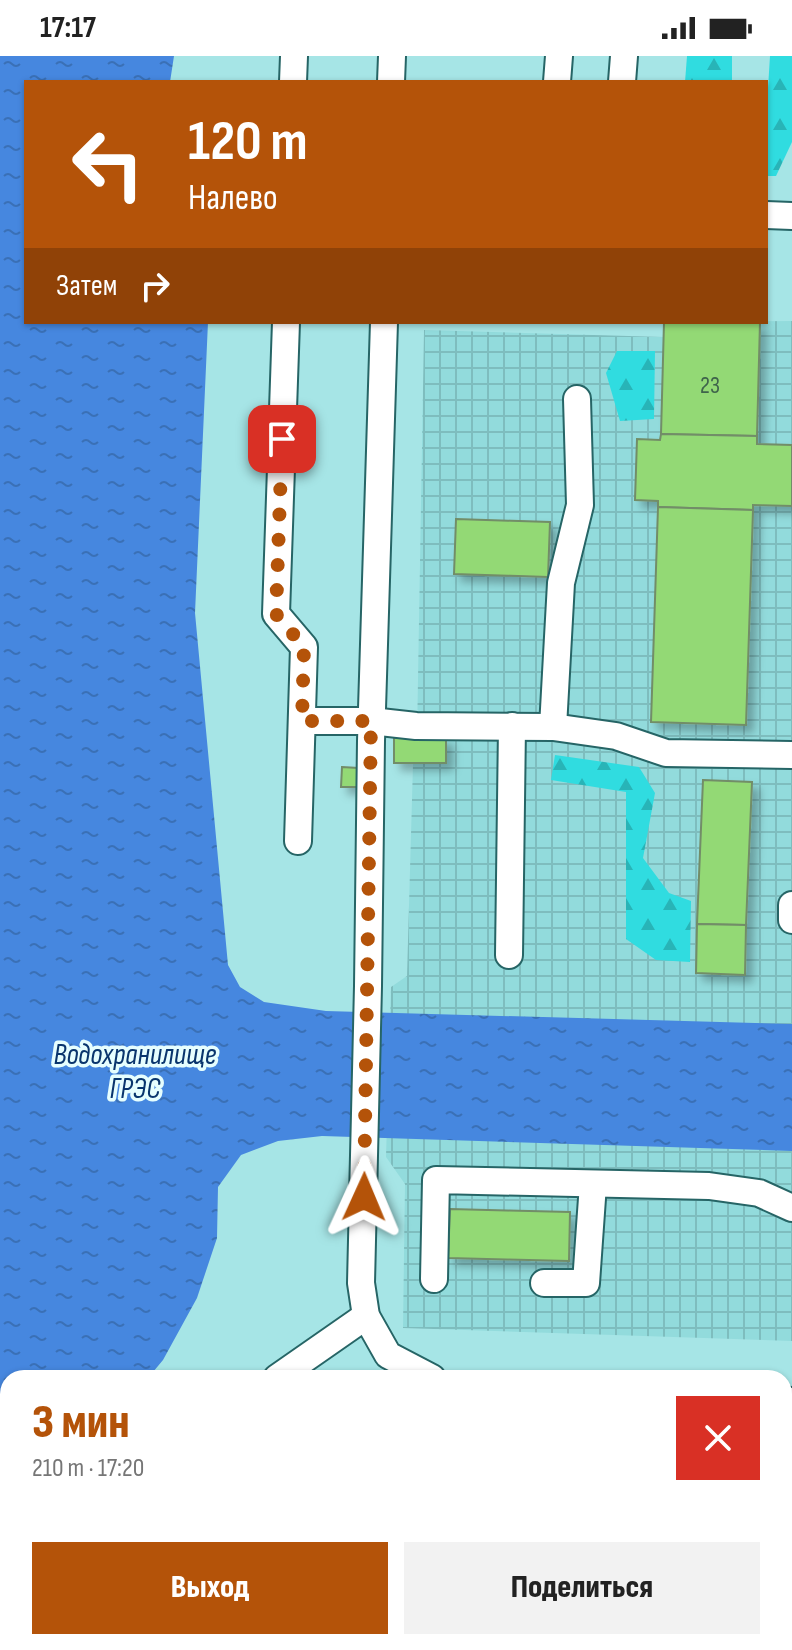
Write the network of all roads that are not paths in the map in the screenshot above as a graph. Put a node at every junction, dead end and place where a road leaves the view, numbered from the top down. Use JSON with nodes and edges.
{"nodes":[{"id":1,"x":294,"y":56,"type":"edge"},
{"id":2,"x":392,"y":56,"type":"edge"},
{"id":3,"x":559,"y":56,"type":"edge"},
{"id":4,"x":624,"y":56,"type":"edge"},
{"id":5,"x":293,"y":80,"type":"edge"},
{"id":6,"x":391,"y":80,"type":"edge"},
{"id":7,"x":557,"y":80,"type":"edge"},
{"id":8,"x":622,"y":80,"type":"edge"},
{"id":9,"x":768,"y":215,"type":"edge"},
{"id":10,"x":792,"y":216,"type":"edge"},
{"id":11,"x":286,"y":324,"type":"edge"},
{"id":12,"x":384,"y":324,"type":"edge"},
{"id":13,"x":577,"y":399,"type":"dead end"},
{"id":14,"x":302,"y":721,"type":"junction"},
{"id":15,"x":371,"y":721,"type":"junction"},
{"id":16,"x":512,"y":726,"type":"junction"},
{"id":17,"x":553,"y":727,"type":"junction"},
{"id":18,"x":792,"y":755,"type":"edge"},
{"id":19,"x":298,"y":841,"type":"dead end"},
{"id":20,"x":792,"y":905,"type":"edge"},
{"id":21,"x":792,"y":920,"type":"edge"},
{"id":22,"x":509,"y":955,"type":"dead end"},
{"id":23,"x":593,"y":1184,"type":"junction"},
{"id":24,"x":792,"y":1208,"type":"edge"},
{"id":25,"x":434,"y":1279,"type":"dead end"},
{"id":26,"x":544,"y":1283,"type":"dead end"},
{"id":27,"x":366,"y":1316,"type":"junction"},
{"id":28,"x":288,"y":1370,"type":"edge"},
{"id":29,"x":417,"y":1370,"type":"edge"}],
"edges":[{"from":1,"to":5,"type":"street"},
{"from":2,"to":6,"type":"street"},
{"from":3,"to":7,"type":"street"},
{"from":4,"to":8,"type":"street"},
{"from":9,"to":10,"type":"street"},
{"from":11,"to":14,"type":"street"},
{"from":12,"to":15,"type":"street"},
{"from":13,"to":17,"type":"street"},
{"from":14,"to":15,"type":"street"},
{"from":14,"to":19,"type":"street"},
{"from":15,"to":16,"type":"street"},
{"from":15,"to":27,"type":"street"},
{"from":16,"to":17,"type":"street"},
{"from":16,"to":22,"type":"street"},
{"from":17,"to":18,"type":"street"},
{"from":20,"to":21,"type":"street"},
{"from":23,"to":24,"type":"street"},
{"from":23,"to":25,"type":"street"},
{"from":23,"to":26,"type":"street"},
{"from":27,"to":28,"type":"street"},
{"from":27,"to":29,"type":"street"}]}
